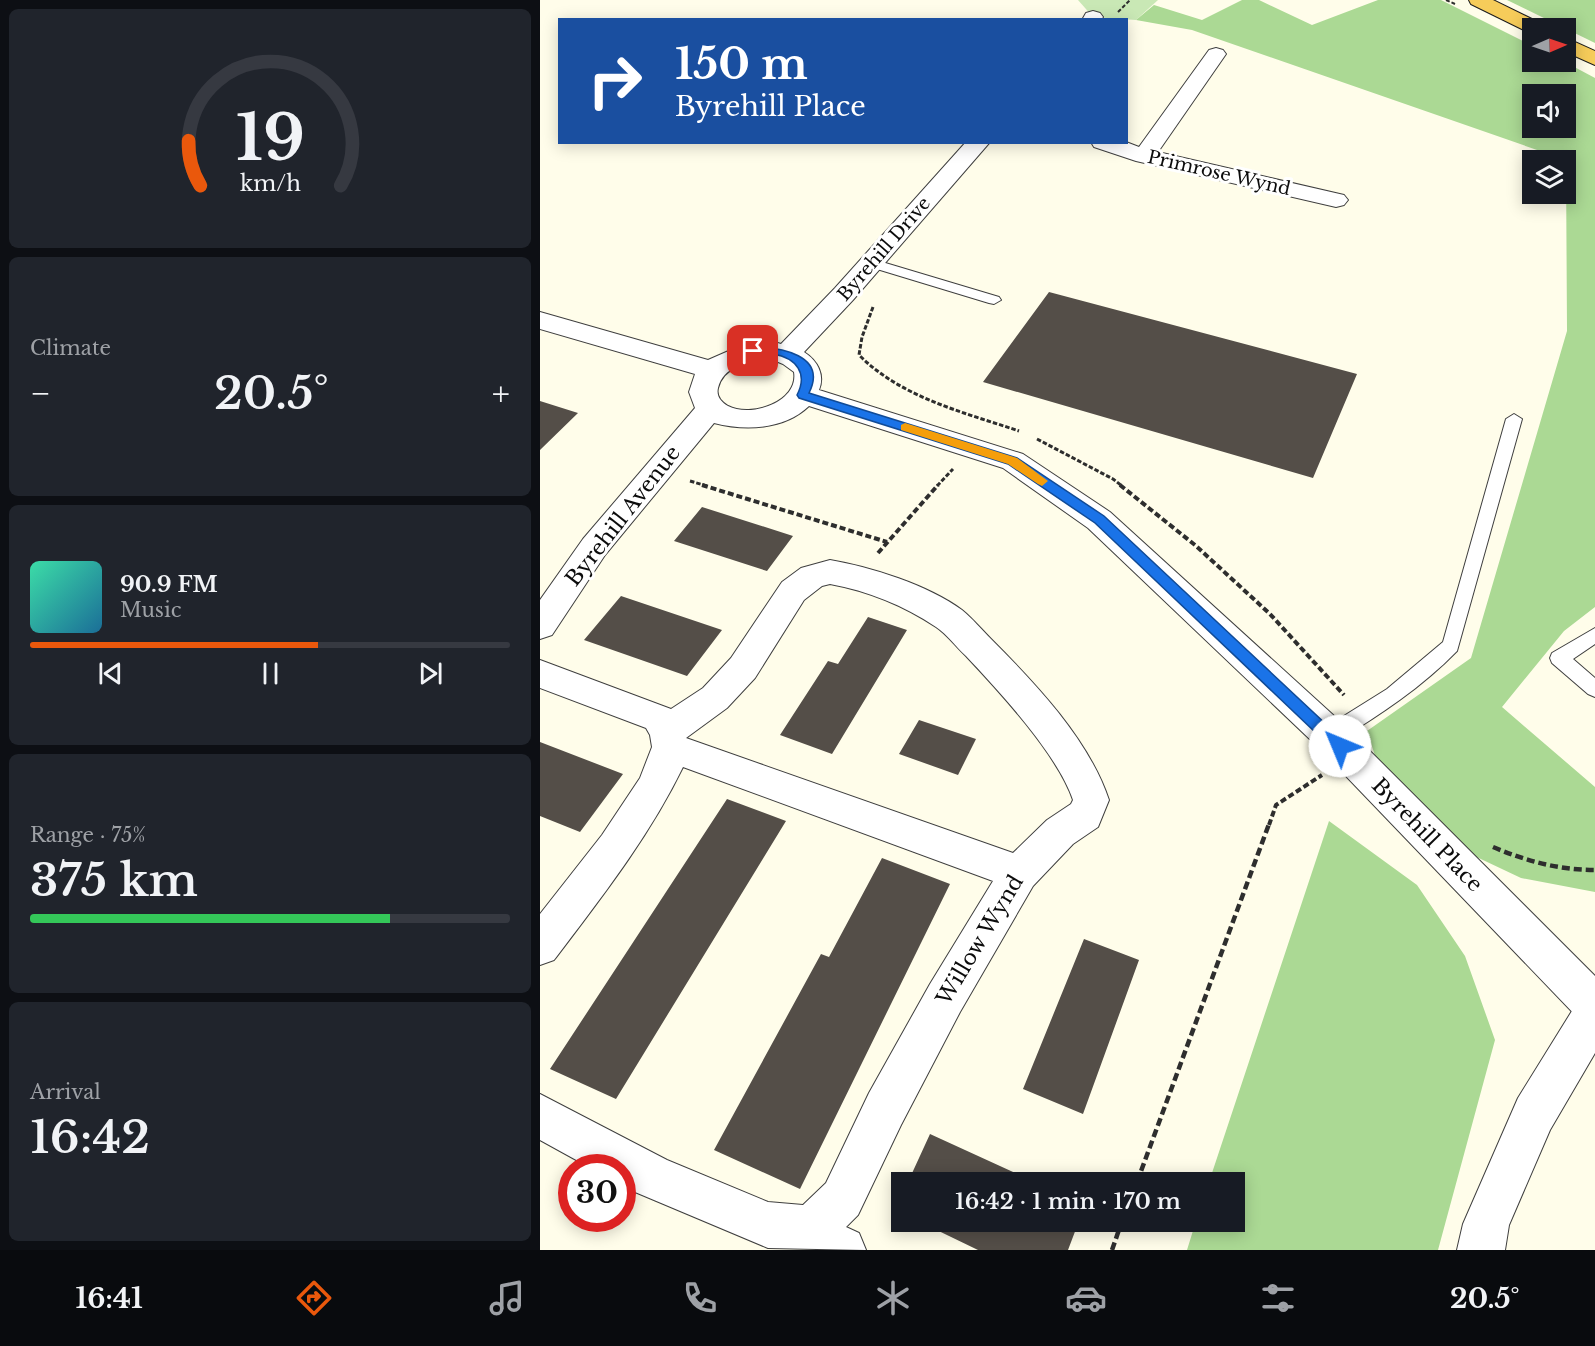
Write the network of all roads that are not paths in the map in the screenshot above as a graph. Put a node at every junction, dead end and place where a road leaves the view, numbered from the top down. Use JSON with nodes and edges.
{"nodes":[{"id":1,"x":1478,"y":0,"type":"edge"},
{"id":2,"x":1522,"y":22,"type":"edge"},
{"id":3,"x":1576,"y":49,"type":"edge"},
{"id":4,"x":1216,"y":54,"type":"dead end"},
{"id":5,"x":1595,"y":59,"type":"edge"},
{"id":6,"x":977,"y":144,"type":"edge"},
{"id":7,"x":1108,"y":144,"type":"edge"},
{"id":8,"x":1144,"y":156,"type":"junction"},
{"id":9,"x":1336,"y":200,"type":"dead end"},
{"id":10,"x":872,"y":263,"type":"junction"},
{"id":11,"x":994,"y":300,"type":"dead end"},
{"id":12,"x":540,"y":320,"type":"edge"},
{"id":13,"x":787,"y":354,"type":"junction"},
{"id":14,"x":711,"y":370,"type":"junction"},
{"id":15,"x":803,"y":395,"type":"junction"},
{"id":16,"x":710,"y":409,"type":"junction"},
{"id":17,"x":1514,"y":419,"type":"dead end"},
{"id":18,"x":540,"y":626,"type":"edge"},
{"id":19,"x":1595,"y":635,"type":"edge"},
{"id":20,"x":540,"y":674,"type":"edge"},
{"id":21,"x":1595,"y":689,"type":"edge"},
{"id":22,"x":668,"y":738,"type":"junction"},
{"id":23,"x":1340,"y":746,"type":"junction"},
{"id":24,"x":1019,"y":873,"type":"junction"},
{"id":25,"x":540,"y":946,"type":"edge"},
{"id":26,"x":1595,"y":1005,"type":"edge"},
{"id":27,"x":1595,"y":1013,"type":"edge"},
{"id":28,"x":540,"y":1116,"type":"edge"},
{"id":29,"x":802,"y":1229,"type":"junction"},
{"id":30,"x":842,"y":1250,"type":"edge"},
{"id":31,"x":1481,"y":1250,"type":"edge"}],
"edges":[{"from":1,"to":2,"type":"highway"},
{"from":3,"to":5,"type":"highway"},
{"from":4,"to":8,"type":"street"},
{"from":6,"to":10,"type":"street","name":"Byrehill Drive"},
{"from":7,"to":8,"type":"street","name":"Primrose Wynd"},
{"from":8,"to":9,"type":"street","name":"Primrose Wynd"},
{"from":10,"to":11,"type":"lane"},
{"from":10,"to":13,"type":"street","name":"Byrehill Drive"},
{"from":12,"to":14,"type":"street"},
{"from":13,"to":14,"type":"street"},
{"from":13,"to":15,"type":"street"},
{"from":14,"to":16,"type":"street"},
{"from":15,"to":16,"type":"street"},
{"from":15,"to":23,"type":"street","name":"Byrehill Place"},
{"from":16,"to":18,"type":"street","name":"Byrehill Avenue"},
{"from":17,"to":23,"type":"lane"},
{"from":19,"to":21,"type":"lane"},
{"from":20,"to":22,"type":"street"},
{"from":22,"to":24,"type":"street"},
{"from":22,"to":24,"type":"street","name":"Willow Wynd"},
{"from":22,"to":25,"type":"street"},
{"from":23,"to":26,"type":"street","name":"Byrehill Place"},
{"from":24,"to":29,"type":"street","name":"Willow Wynd"},
{"from":27,"to":31,"type":"street"},
{"from":28,"to":29,"type":"street"},
{"from":29,"to":30,"type":"street"}]}
